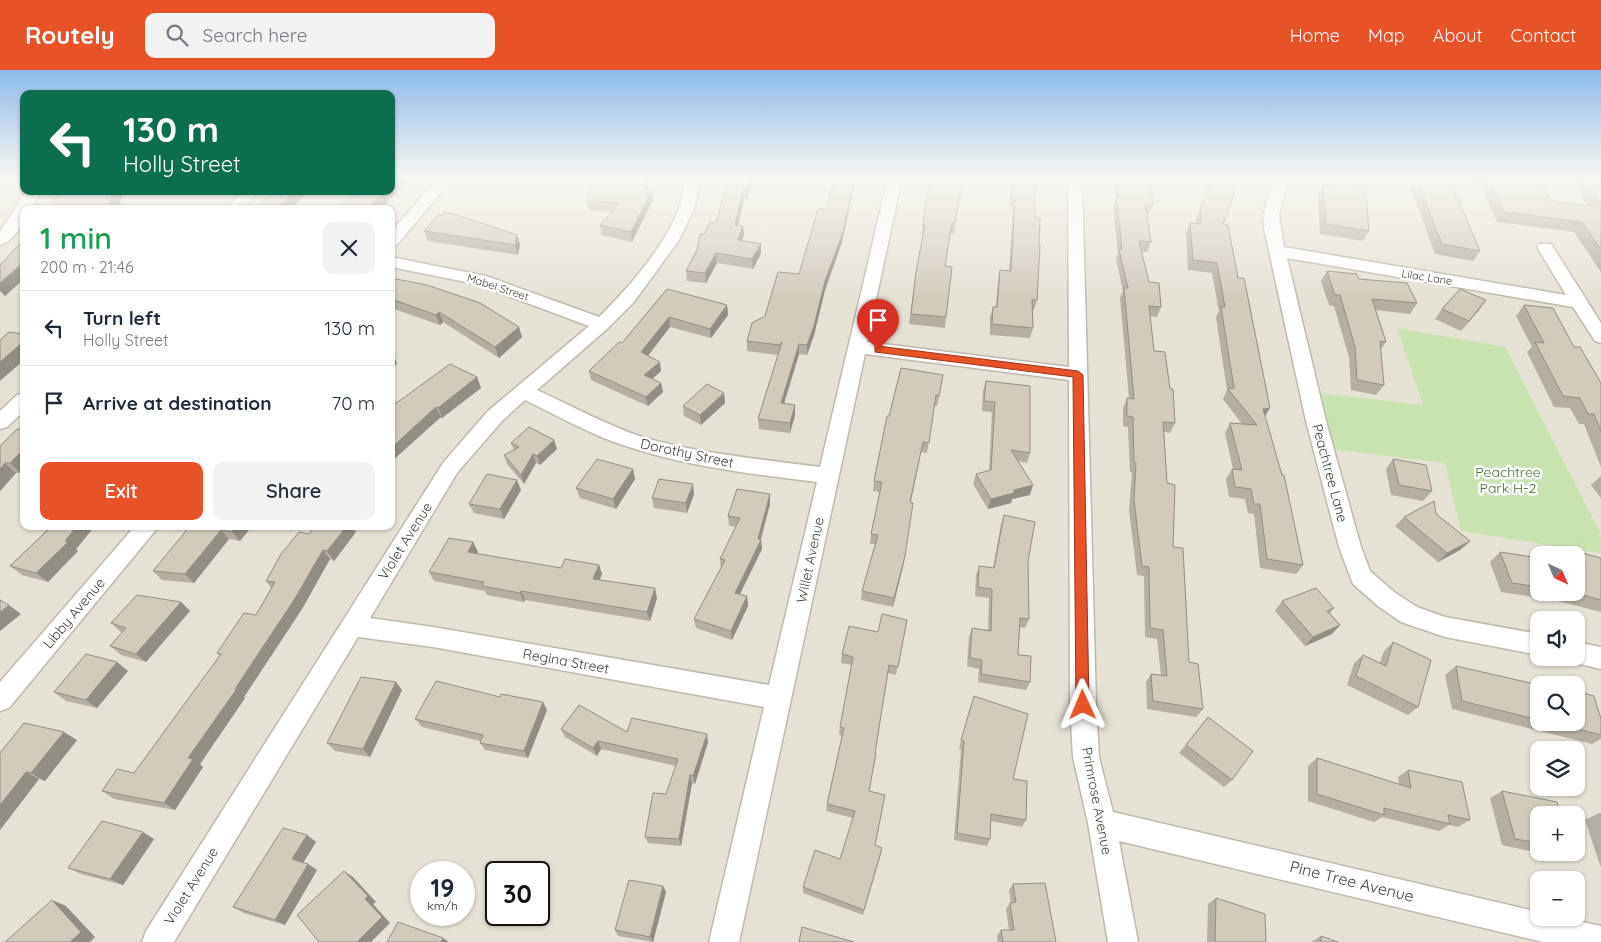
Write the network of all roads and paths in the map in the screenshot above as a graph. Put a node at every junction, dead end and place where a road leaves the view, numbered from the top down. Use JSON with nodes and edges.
{"nodes":[{"id":1,"x":17,"y":219,"type":"edge"},
{"id":2,"x":411,"y":219,"type":"edge"},
{"id":3,"x":681,"y":219,"type":"edge"},
{"id":4,"x":886,"y":219,"type":"edge"},
{"id":5,"x":1076,"y":219,"type":"edge"},
{"id":6,"x":1272,"y":219,"type":"edge"},
{"id":7,"x":395,"y":237,"type":"edge"},
{"id":8,"x":0,"y":240,"type":"edge"},
{"id":9,"x":1544,"y":247,"type":"dead end"},
{"id":10,"x":1276,"y":251,"type":"junction"},
{"id":11,"x":395,"y":263,"type":"edge"},
{"id":12,"x":1578,"y":302,"type":"junction"},
{"id":13,"x":602,"y":324,"type":"junction"},
{"id":14,"x":1601,"y":338,"type":"edge"},
{"id":15,"x":858,"y":347,"type":"junction"},
{"id":16,"x":1078,"y":375,"type":"junction"},
{"id":17,"x":524,"y":392,"type":"junction"},
{"id":18,"x":20,"y":404,"type":"edge"},
{"id":19,"x":0,"y":422,"type":"edge"},
{"id":20,"x":828,"y":476,"type":"junction"},
{"id":21,"x":145,"y":530,"type":"edge"},
{"id":22,"x":353,"y":626,"type":"junction"},
{"id":23,"x":1530,"y":644,"type":"edge"},
{"id":24,"x":1585,"y":655,"type":"edge"},
{"id":25,"x":1601,"y":658,"type":"edge"},
{"id":26,"x":780,"y":698,"type":"junction"},
{"id":27,"x":0,"y":700,"type":"edge"},
{"id":28,"x":1102,"y":823,"type":"junction"},
{"id":29,"x":157,"y":942,"type":"edge"},
{"id":30,"x":724,"y":942,"type":"edge"},
{"id":31,"x":1124,"y":942,"type":"edge"},
{"id":32,"x":1601,"y":942,"type":"edge"}],
"edges":[{"from":1,"to":8,"type":"street"},
{"from":2,"to":7,"type":"street"},
{"from":3,"to":13,"type":"street","name":"Violet Avenue"},
{"from":4,"to":15,"type":"street","name":"Willet Avenue"},
{"from":5,"to":16,"type":"street","name":"Primrose Avenue"},
{"from":6,"to":10,"type":"street","name":"Peachtree Lane"},
{"from":9,"to":12,"type":"street"},
{"from":10,"to":12,"type":"street","name":"Lilac Lane"},
{"from":10,"to":23,"type":"street","name":"Peachtree Lane"},
{"from":11,"to":13,"type":"street","name":"Mabel Street"},
{"from":12,"to":14,"type":"street"},
{"from":13,"to":17,"type":"street","name":"Violet Avenue"},
{"from":15,"to":16,"type":"street"},
{"from":15,"to":20,"type":"street","name":"Willet Avenue"},
{"from":16,"to":28,"type":"street","name":"Primrose Avenue"},
{"from":17,"to":20,"type":"street","name":"Dorothy Street"},
{"from":17,"to":22,"type":"street","name":"Violet Avenue"},
{"from":18,"to":19,"type":"street"},
{"from":20,"to":26,"type":"street","name":"Willet Avenue"},
{"from":21,"to":27,"type":"street","name":"Libby Avenue"},
{"from":22,"to":26,"type":"street","name":"Regina Street"},
{"from":22,"to":29,"type":"street","name":"Violet Avenue"},
{"from":24,"to":25,"type":"street"},
{"from":26,"to":30,"type":"street","name":"Willet Avenue"},
{"from":28,"to":31,"type":"street","name":"Primrose Avenue"},
{"from":28,"to":32,"type":"street","name":"Pine Tree Avenue"}]}
